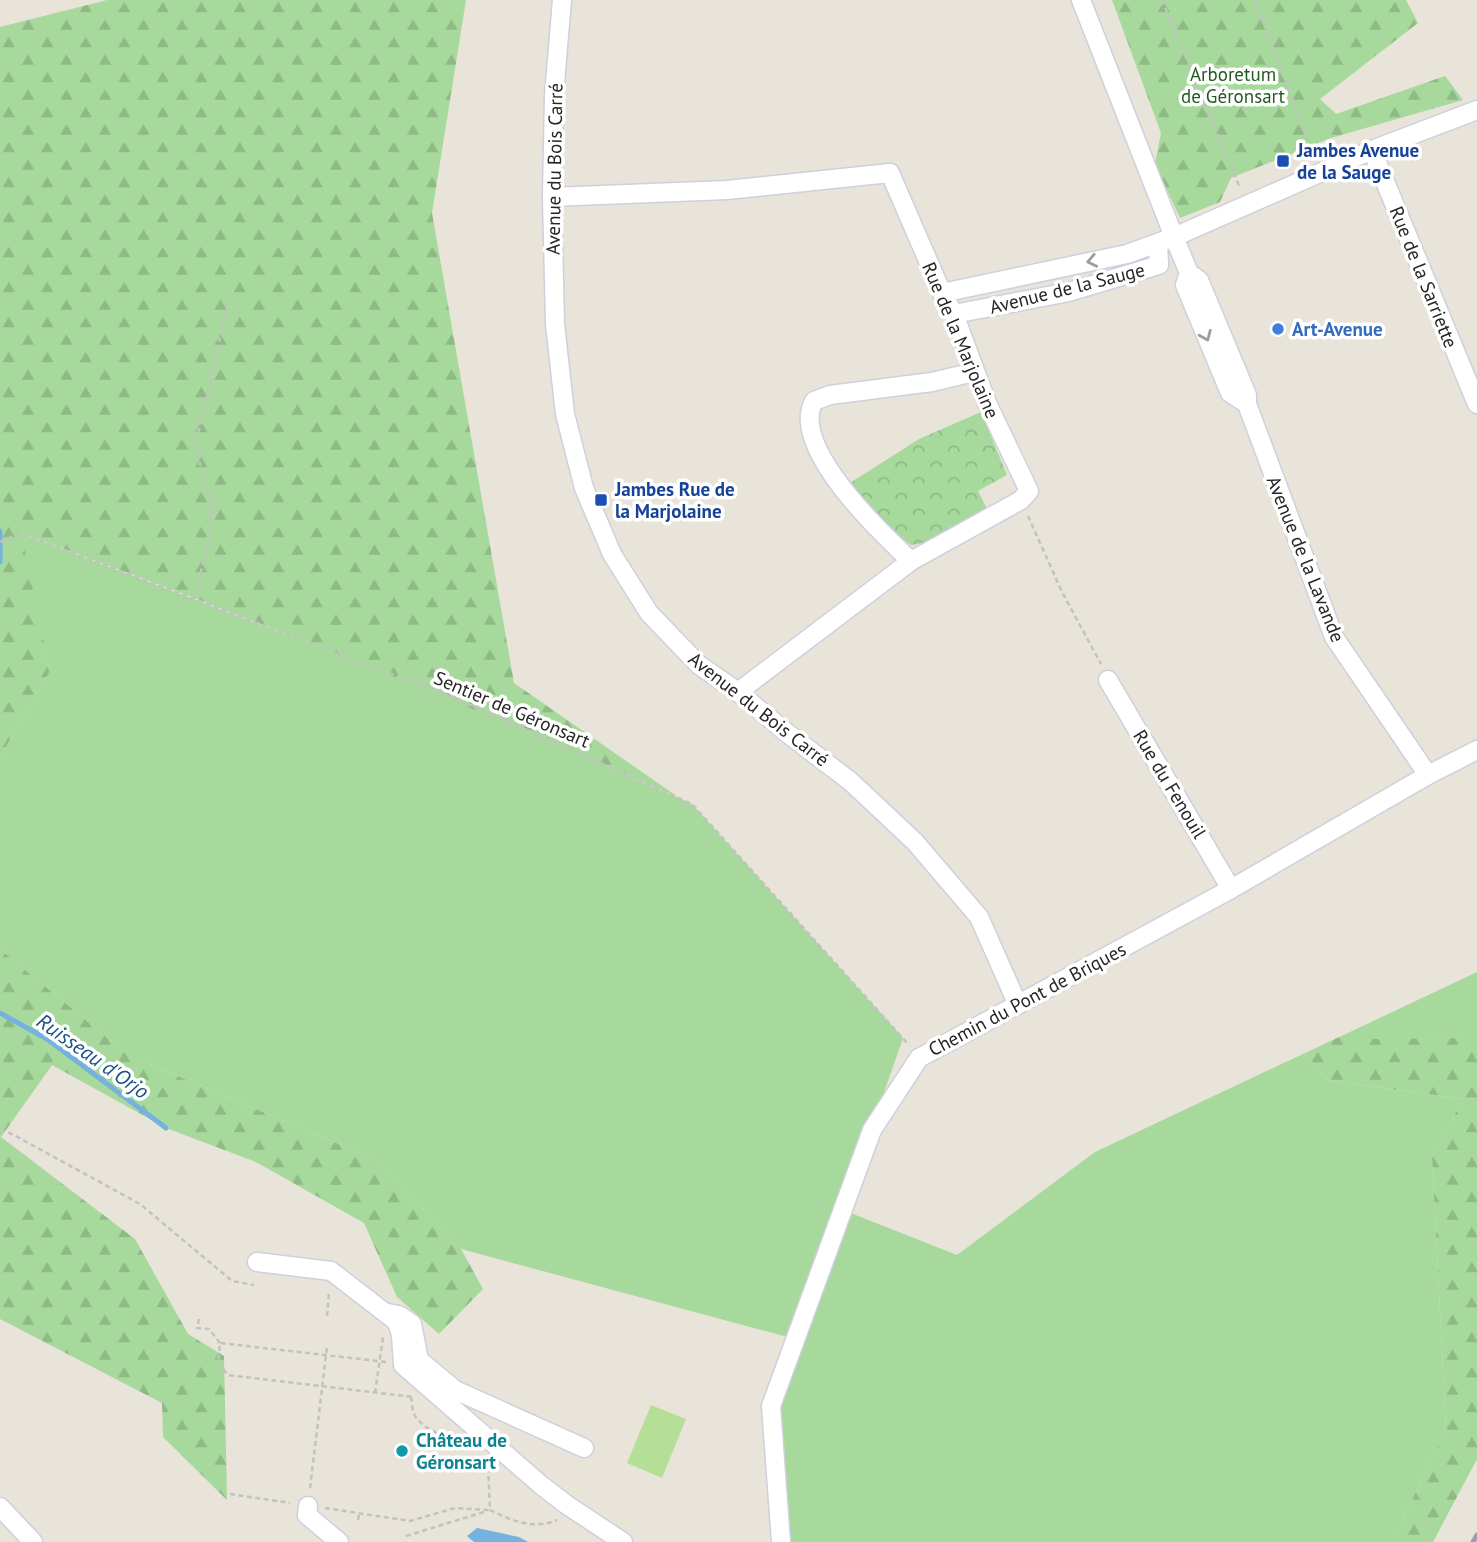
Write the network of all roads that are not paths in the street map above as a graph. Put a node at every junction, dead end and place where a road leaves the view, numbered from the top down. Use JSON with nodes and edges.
{"nodes":[{"id":1,"x":562,"y":0,"type":"edge"},
{"id":2,"x":1082,"y":0,"type":"edge"},
{"id":3,"x":1477,"y":110,"type":"edge"},
{"id":4,"x":1372,"y":150,"type":"junction"},
{"id":5,"x":552,"y":197,"type":"junction"},
{"id":6,"x":1166,"y":240,"type":"junction"},
{"id":7,"x":942,"y":293,"type":"junction"},
{"id":8,"x":954,"y":314,"type":"junction"},
{"id":9,"x":974,"y":372,"type":"junction"},
{"id":10,"x":1477,"y":404,"type":"edge"},
{"id":11,"x":911,"y":561,"type":"junction"},
{"id":12,"x":1108,"y":680,"type":"road end"},
{"id":13,"x":738,"y":692,"type":"junction"},
{"id":14,"x":1477,"y":750,"type":"edge"},
{"id":15,"x":1428,"y":775,"type":"junction"},
{"id":16,"x":1231,"y":889,"type":"junction"},
{"id":17,"x":1018,"y":1005,"type":"junction"},
{"id":18,"x":257,"y":1262,"type":"dead end"},
{"id":19,"x":386,"y":1313,"type":"junction"},
{"id":20,"x":584,"y":1448,"type":"dead end"},
{"id":21,"x":308,"y":1506,"type":"road end"},
{"id":22,"x":0,"y":1507,"type":"edge"},
{"id":23,"x":33,"y":1542,"type":"edge"},
{"id":24,"x":339,"y":1542,"type":"edge"},
{"id":25,"x":623,"y":1542,"type":"edge"},
{"id":26,"x":781,"y":1542,"type":"edge"}],
"edges":[{"from":1,"to":5,"type":"street","name":"Avenue du Bois Carré"},
{"from":2,"to":6,"type":"street","name":"Avenue de la Lavande"},
{"from":3,"to":4,"type":"street","name":"Avenue de la Sauge"},
{"from":4,"to":6,"type":"street","name":"Avenue de la Sauge"},
{"from":4,"to":10,"type":"street","name":"Rue de la Sarriette"},
{"from":5,"to":7,"type":"street","name":"Rue de la Marjolaine"},
{"from":5,"to":13,"type":"street","name":"Avenue du Bois Carré"},
{"from":6,"to":7,"type":"street","name":"Avenue de la Sauge","one_way":true},
{"from":6,"to":8,"type":"street","name":"Avenue de la Sauge"},
{"from":6,"to":15,"type":"street","name":"Avenue de la Lavande"},
{"from":7,"to":8,"type":"street","name":"Rue de la Marjolaine"},
{"from":8,"to":9,"type":"street","name":"Rue de la Marjolaine"},
{"from":9,"to":11,"type":"street","name":"Rue de la Marjolaine"},
{"from":9,"to":11,"type":"street"},
{"from":11,"to":13,"type":"street"},
{"from":12,"to":16,"type":"street","name":"Rue du Fenouil"},
{"from":13,"to":17,"type":"street","name":"Avenue du Bois Carré"},
{"from":14,"to":15,"type":"street","name":"Chemin du Pont de Briques"},
{"from":15,"to":16,"type":"street","name":"Chemin du Pont de Briques"},
{"from":16,"to":17,"type":"street","name":"Chemin du Pont de Briques"},
{"from":17,"to":26,"type":"street","name":"Chemin du Pont de Briques"},
{"from":18,"to":19,"type":"street"},
{"from":19,"to":20,"type":"street"},
{"from":19,"to":25,"type":"street"},
{"from":21,"to":24,"type":"street"},
{"from":22,"to":23,"type":"street"}]}
